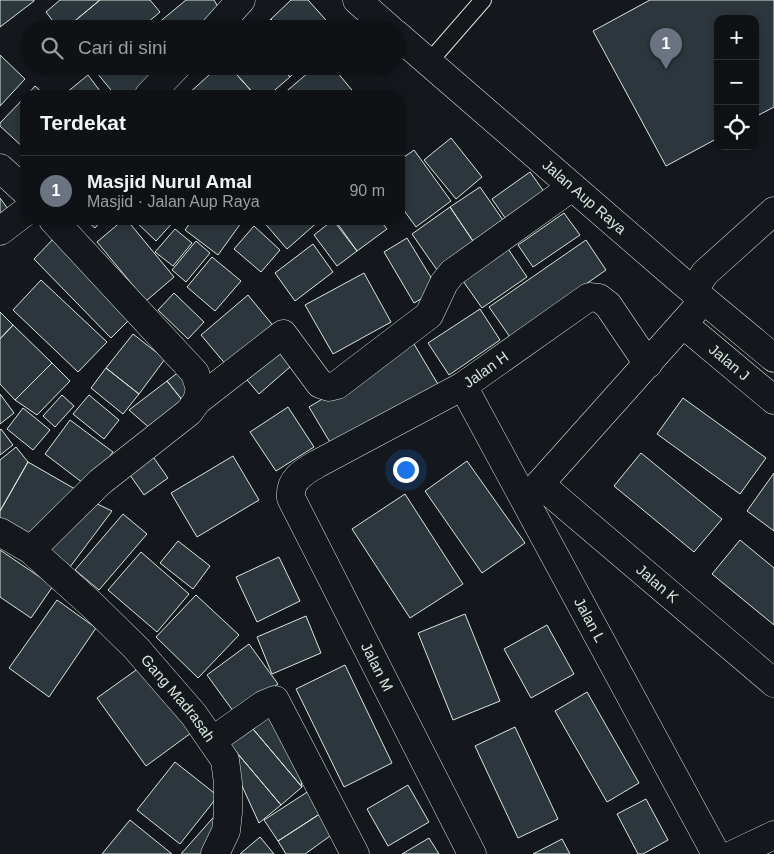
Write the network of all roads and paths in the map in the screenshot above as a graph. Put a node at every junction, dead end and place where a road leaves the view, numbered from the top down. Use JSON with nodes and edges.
{"nodes":[{"id":1,"x":242,"y":0,"type":"edge"},
{"id":2,"x":357,"y":0,"type":"edge"},
{"id":3,"x":483,"y":0,"type":"edge"},
{"id":4,"x":223,"y":20,"type":"edge"},
{"id":5,"x":380,"y":20,"type":"edge"},
{"id":6,"x":405,"y":42,"type":"edge"},
{"id":7,"x":429,"y":62,"type":"junction"},
{"id":8,"x":169,"y":75,"type":"edge"},
{"id":9,"x":154,"y":90,"type":"edge"},
{"id":10,"x":0,"y":168,"type":"edge"},
{"id":11,"x":20,"y":186,"type":"edge"},
{"id":12,"x":572,"y":187,"type":"junction"},
{"id":13,"x":774,"y":211,"type":"edge"},
{"id":14,"x":20,"y":216,"type":"edge"},
{"id":15,"x":58,"y":225,"type":"edge"},
{"id":16,"x":0,"y":231,"type":"edge"},
{"id":17,"x":698,"y":296,"type":"junction"},
{"id":18,"x":683,"y":324,"type":"junction"},
{"id":19,"x":774,"y":358,"type":"edge"},
{"id":20,"x":648,"y":364,"type":"junction"},
{"id":21,"x":463,"y":386,"type":"junction"},
{"id":22,"x":774,"y":400,"type":"edge"},
{"id":23,"x":197,"y":401,"type":"junction"},
{"id":24,"x":296,"y":479,"type":"joint"},
{"id":25,"x":532,"y":493,"type":"junction"},
{"id":26,"x":0,"y":532,"type":"edge"},
{"id":27,"x":31,"y":550,"type":"junction"},
{"id":28,"x":774,"y":683,"type":"edge"},
{"id":29,"x":212,"y":741,"type":"junction"},
{"id":30,"x":774,"y":835,"type":"edge"},
{"id":31,"x":215,"y":854,"type":"edge"},
{"id":32,"x":355,"y":854,"type":"edge"},
{"id":33,"x":472,"y":854,"type":"edge"},
{"id":34,"x":716,"y":854,"type":"edge"},
{"id":35,"x":734,"y":854,"type":"edge"}],
"edges":[{"from":1,"to":4,"type":"street"},
{"from":2,"to":5,"type":"street"},
{"from":3,"to":7,"type":"lane"},
{"from":6,"to":7,"type":"street","name":"Jalan Aup Raya"},
{"from":7,"to":12,"type":"street","name":"Jalan Aup Raya"},
{"from":8,"to":9,"type":"street"},
{"from":10,"to":11,"type":"street"},
{"from":12,"to":17,"type":"street","name":"Jalan Aup Raya"},
{"from":12,"to":23,"type":"street"},
{"from":13,"to":17,"type":"street"},
{"from":14,"to":16,"type":"street"},
{"from":15,"to":23,"type":"street"},
{"from":17,"to":18,"type":"street"},
{"from":17,"to":19,"type":"street","name":"Jalan Aup Raya"},
{"from":18,"to":20,"type":"street"},
{"from":18,"to":22,"type":"street","name":"Jalan J"},
{"from":20,"to":21,"type":"street","name":"Jalan H"},
{"from":20,"to":25,"type":"street"},
{"from":21,"to":24,"type":"street","name":"Jalan H"},
{"from":21,"to":25,"type":"street","name":"Jalan L"},
{"from":23,"to":27,"type":"street"},
{"from":24,"to":33,"type":"street","name":"Jalan M"},
{"from":25,"to":28,"type":"street","name":"Jalan K"},
{"from":25,"to":34,"type":"street","name":"Jalan L"},
{"from":26,"to":27,"type":"street","name":"Gang Madrasah"},
{"from":27,"to":29,"type":"street","name":"Gang Madrasah"},
{"from":29,"to":31,"type":"street"},
{"from":29,"to":32,"type":"street","name":"Gang Madrasah"},
{"from":30,"to":35,"type":"street"}]}
